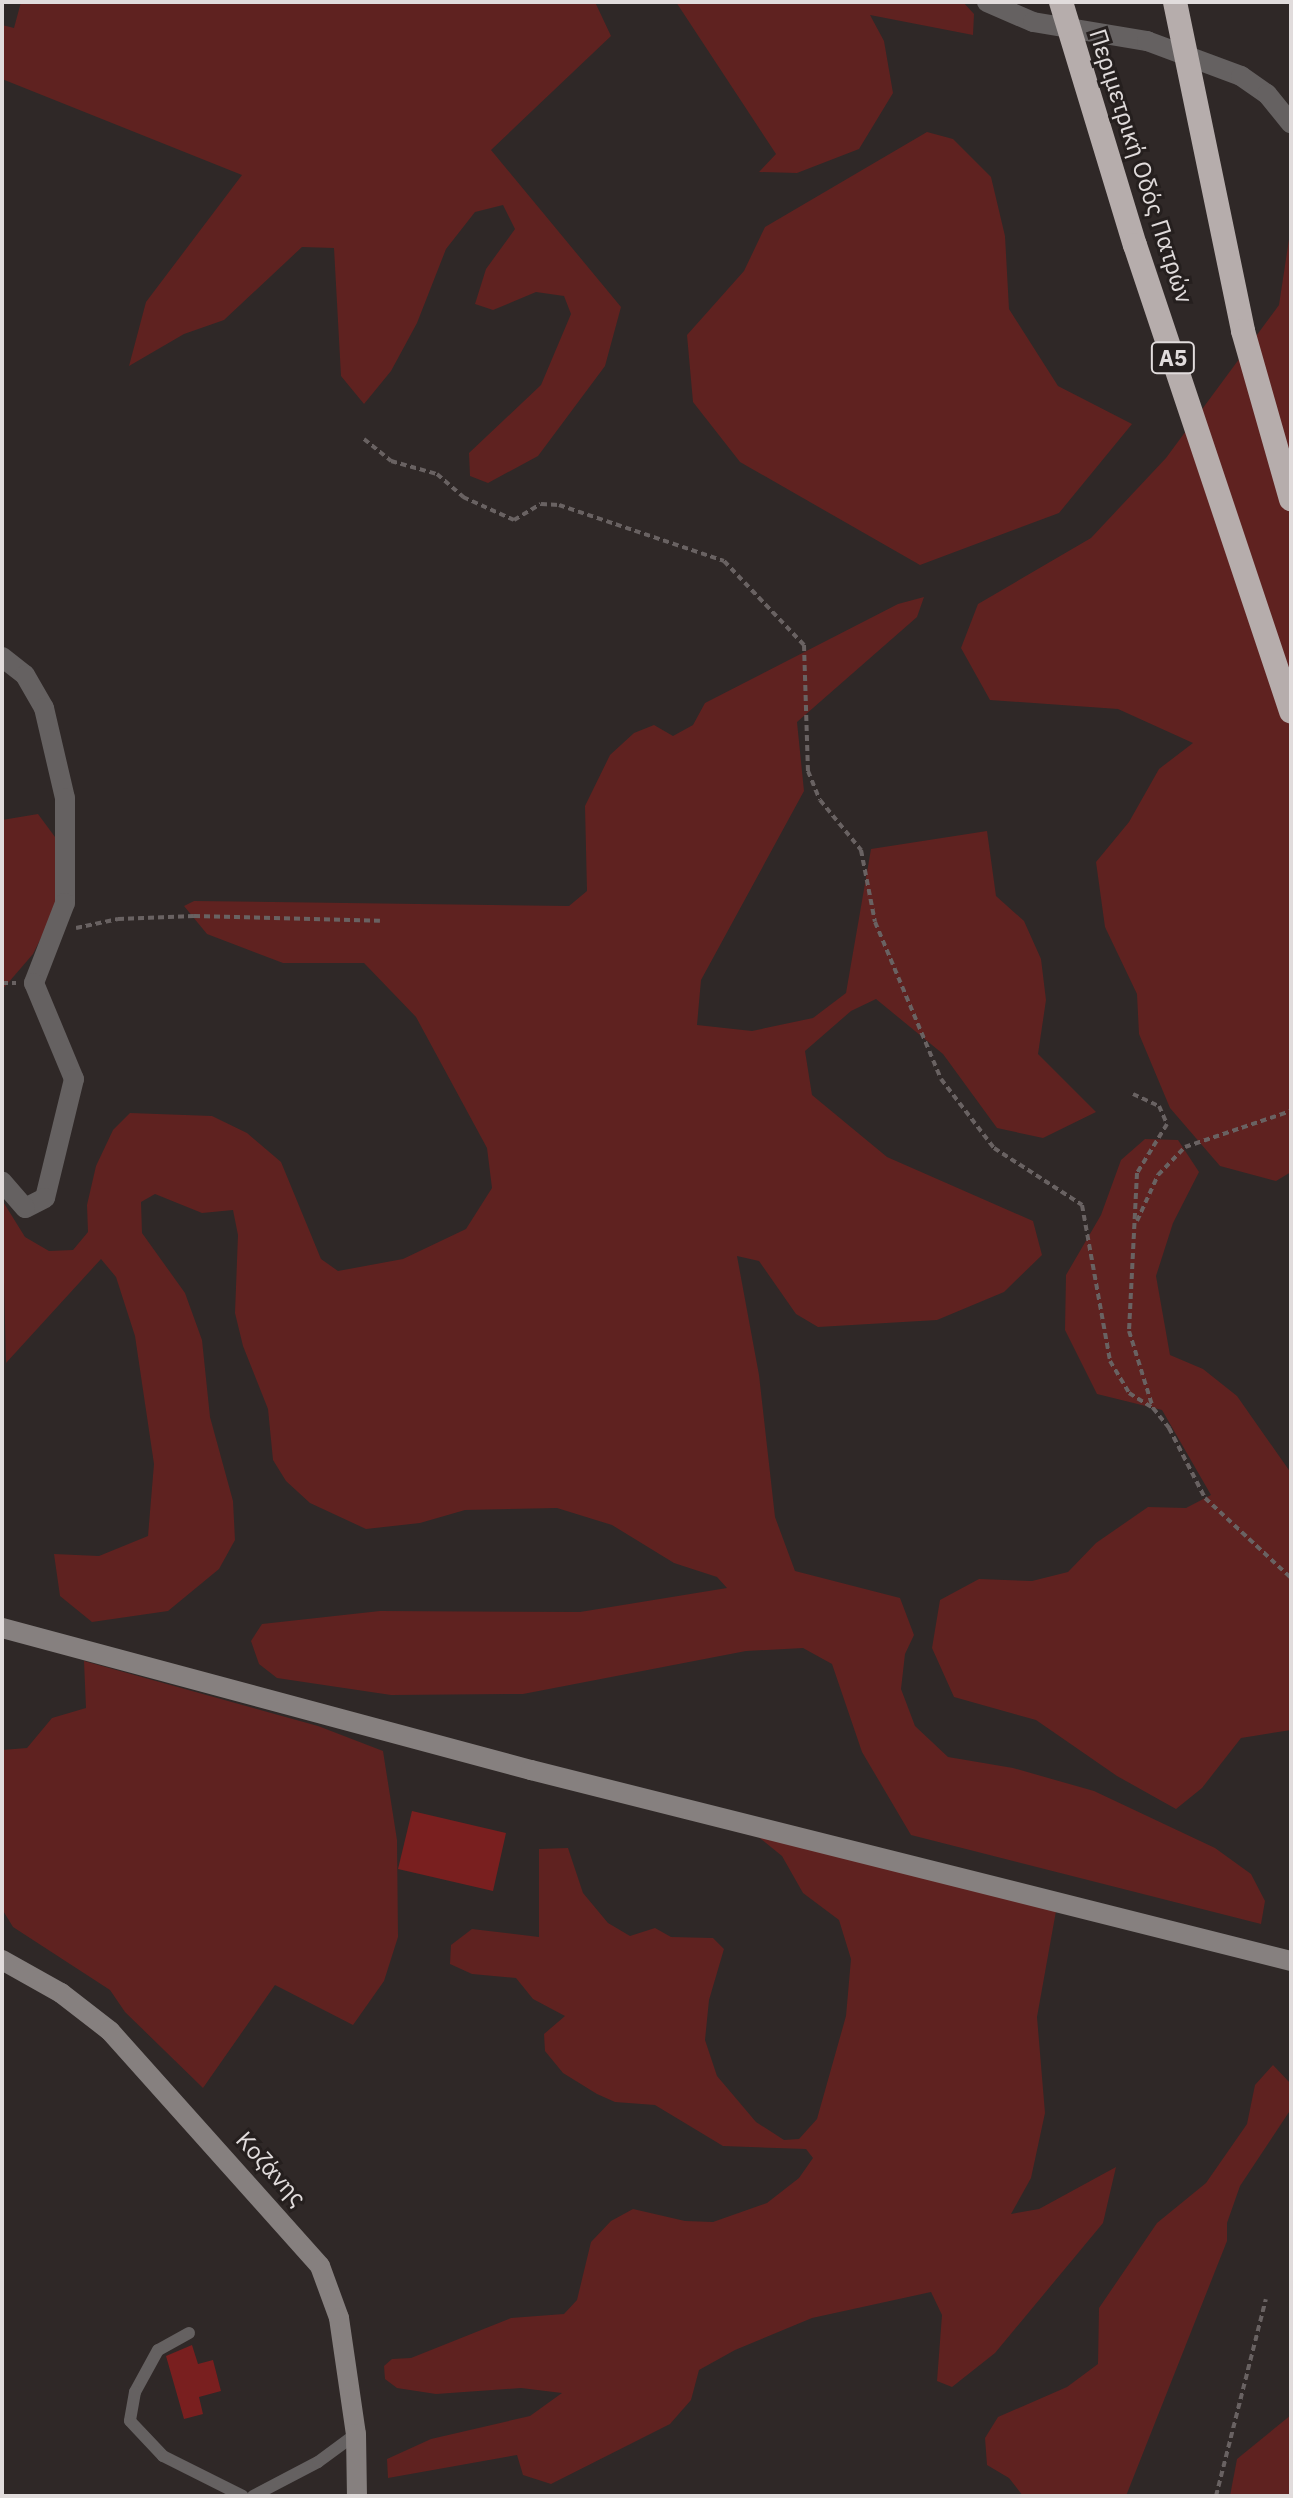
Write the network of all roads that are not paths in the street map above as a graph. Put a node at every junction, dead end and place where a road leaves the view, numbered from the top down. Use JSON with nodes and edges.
{"nodes":[{"id":1,"x":987,"y":2,"type":"edge"},
{"id":2,"x":1061,"y":2,"type":"edge"},
{"id":3,"x":1175,"y":2,"type":"edge"},
{"id":4,"x":1291,"y":124,"type":"edge"},
{"id":5,"x":1291,"y":499,"type":"edge"},
{"id":6,"x":2,"y":657,"type":"edge"},
{"id":7,"x":1291,"y":712,"type":"edge"},
{"id":8,"x":2,"y":1182,"type":"edge"},
{"id":9,"x":2,"y":1628,"type":"edge"},
{"id":10,"x":2,"y":1960,"type":"edge"},
{"id":11,"x":1291,"y":1961,"type":"edge"},
{"id":12,"x":189,"y":2333,"type":"dead end"},
{"id":13,"x":356,"y":2434,"type":"junction"},
{"id":14,"x":243,"y":2496,"type":"edge"},
{"id":15,"x":253,"y":2496,"type":"edge"},
{"id":16,"x":357,"y":2496,"type":"edge"}],
"edges":[{"from":1,"to":4,"type":"street"},
{"from":2,"to":7,"type":"highway","name":"Περιμετρική Οδός Πατρών","number":"Α5"},
{"from":3,"to":5,"type":"highway","name":"Περιμετρική Οδός Πατρών"},
{"from":6,"to":8,"type":"street"},
{"from":9,"to":11,"type":"street"},
{"from":10,"to":13,"type":"street","name":"Κοζάνης"},
{"from":12,"to":14,"type":"lane"},
{"from":13,"to":15,"type":"lane"},
{"from":13,"to":16,"type":"street","name":"Κοζάνης"}]}
